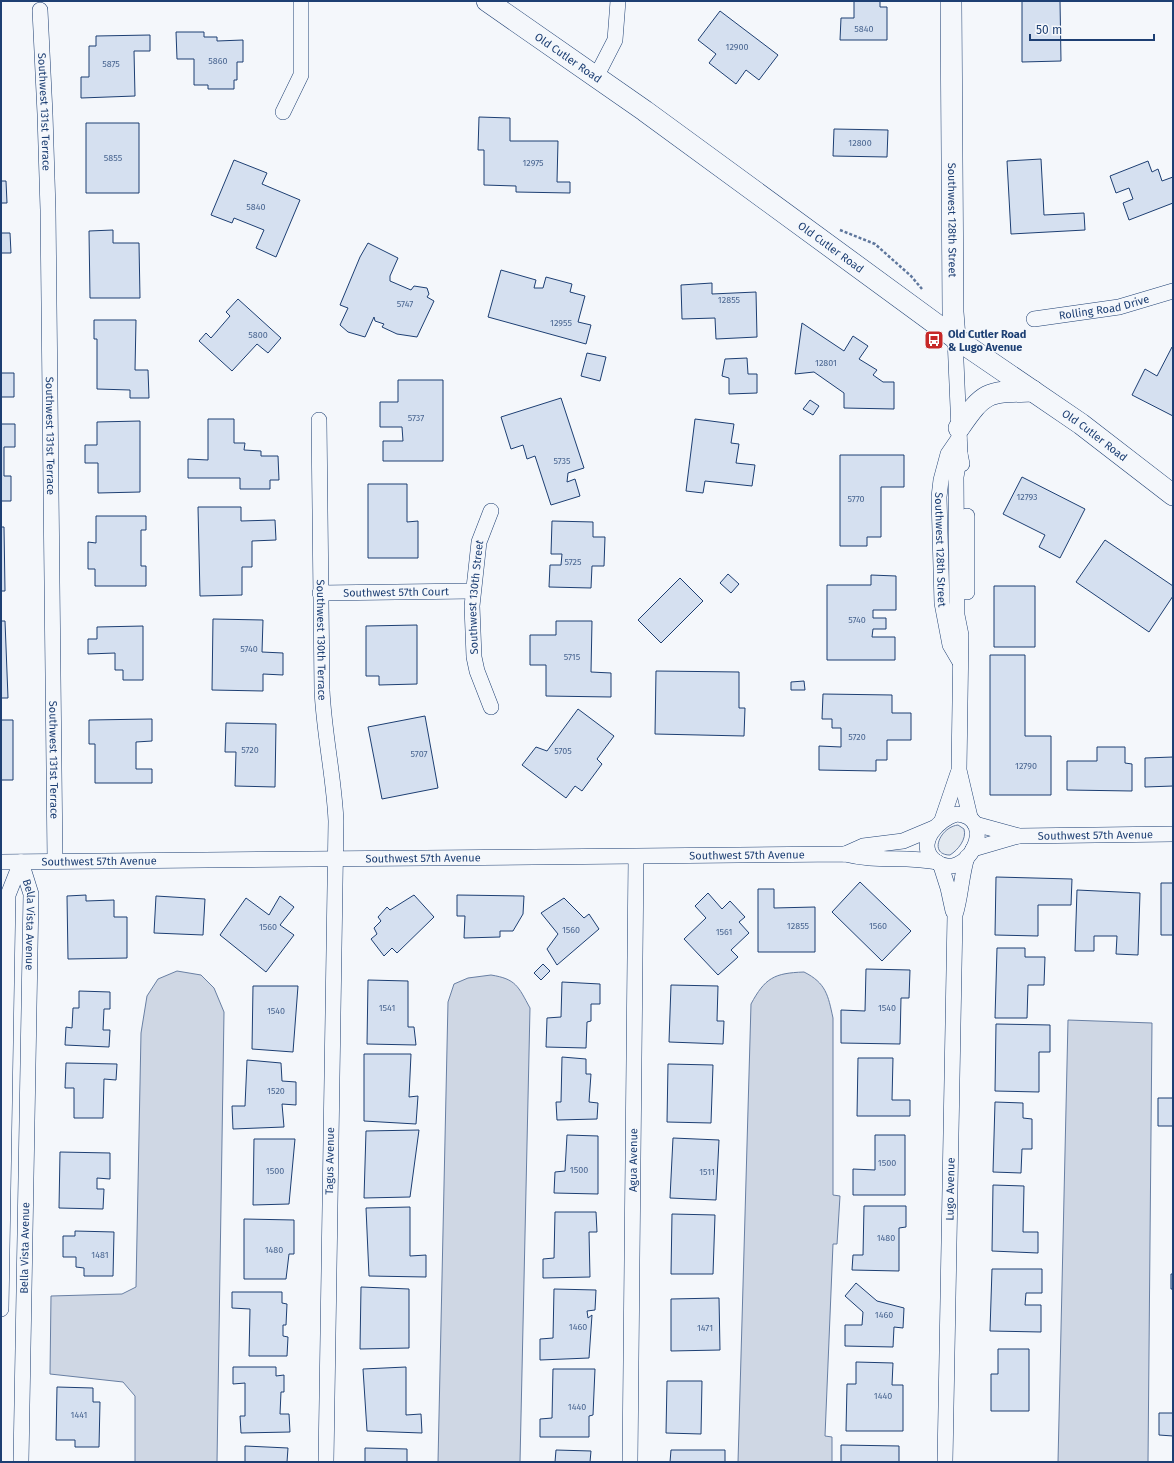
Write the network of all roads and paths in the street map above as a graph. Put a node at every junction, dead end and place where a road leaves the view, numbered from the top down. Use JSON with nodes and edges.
{"nodes":[{"id":1,"x":301,"y":1,"type":"edge"},
{"id":2,"x":487,"y":1,"type":"edge"},
{"id":3,"x":618,"y":1,"type":"edge"},
{"id":4,"x":951,"y":1,"type":"edge"},
{"id":5,"x":40,"y":10,"type":"dead end"},
{"id":6,"x":596,"y":77,"type":"junction"},
{"id":7,"x":283,"y":112,"type":"dead end"},
{"id":8,"x":1173,"y":291,"type":"edge"},
{"id":9,"x":1034,"y":319,"type":"dead end"},
{"id":10,"x":955,"y":338,"type":"junction"},
{"id":11,"x":1033,"y":390,"type":"junction"},
{"id":12,"x":319,"y":420,"type":"dead end"},
{"id":13,"x":959,"y":433,"type":"junction"},
{"id":14,"x":1173,"y":495,"type":"edge"},
{"id":15,"x":491,"y":511,"type":"dead end"},
{"id":16,"x":472,"y":591,"type":"junction"},
{"id":17,"x":320,"y":593,"type":"junction"},
{"id":18,"x":960,"y":662,"type":"junction"},
{"id":19,"x":491,"y":707,"type":"dead end"},
{"id":20,"x":959,"y":770,"type":"junction"},
{"id":21,"x":973,"y":820,"type":"junction"},
{"id":22,"x":938,"y":824,"type":"junction"},
{"id":23,"x":1173,"y":834,"type":"edge"},
{"id":24,"x":1019,"y":836,"type":"junction"},
{"id":25,"x":970,"y":853,"type":"junction"},
{"id":26,"x":846,"y":854,"type":"junction"},
{"id":27,"x":636,"y":857,"type":"junction"},
{"id":28,"x":335,"y":859,"type":"junction"},
{"id":29,"x":55,"y":861,"type":"junction"},
{"id":30,"x":1,"y":862,"type":"edge"},
{"id":31,"x":21,"y":862,"type":"junction"},
{"id":32,"x":939,"y":864,"type":"junction"},
{"id":33,"x":955,"y":915,"type":"junction"},
{"id":34,"x":1,"y":1309,"type":"edge"},
{"id":35,"x":21,"y":1462,"type":"edge"},
{"id":36,"x":326,"y":1462,"type":"edge"},
{"id":37,"x":630,"y":1462,"type":"edge"},
{"id":38,"x":945,"y":1462,"type":"edge"}],
"edges":[{"from":1,"to":7,"type":"street"},
{"from":2,"to":6,"type":"main road","name":"Old Cutler Road"},
{"from":3,"to":6,"type":"street"},
{"from":4,"to":10,"type":"main road","name":"Southwest 128th Street"},
{"from":5,"to":29,"type":"street","name":"Southwest 131st Terrace"},
{"from":6,"to":10,"type":"main road","name":"Old Cutler Road"},
{"from":8,"to":9,"type":"street","name":"Rolling Road Drive"},
{"from":10,"to":11,"type":"main road","name":"Old Cutler Road"},
{"from":10,"to":13,"type":"street","name":"Southwest 128th Street"},
{"from":11,"to":13,"type":"main road"},
{"from":11,"to":14,"type":"main road","name":"Old Cutler Road"},
{"from":12,"to":17,"type":"street","name":"Southwest 130th Terrace"},
{"from":13,"to":18,"type":"street","name":"Southwest 128th Street"},
{"from":13,"to":18,"type":"street","name":"Southwest 128th Street"},
{"from":15,"to":16,"type":"street","name":"Southwest 130th Street"},
{"from":16,"to":17,"type":"street","name":"Southwest 57th Court"},
{"from":16,"to":19,"type":"street","name":"Southwest 130th Street"},
{"from":17,"to":28,"type":"street","name":"Southwest 130th Terrace"},
{"from":18,"to":20,"type":"street","name":"Southwest 128th Street"},
{"from":20,"to":21,"type":"street","name":"Southwest 128th Street"},
{"from":20,"to":22,"type":"street","name":"Southwest 128th Street"},
{"from":21,"to":22,"type":"street"},
{"from":21,"to":24,"type":"street","name":"Southwest 57th Avenue"},
{"from":21,"to":25,"type":"street"},
{"from":22,"to":26,"type":"street","name":"Southwest 57th Avenue"},
{"from":22,"to":32,"type":"street"},
{"from":23,"to":24,"type":"street","name":"Southwest 57th Avenue"},
{"from":24,"to":25,"type":"street","name":"Southwest 57th Avenue"},
{"from":25,"to":32,"type":"street"},
{"from":25,"to":33,"type":"street"},
{"from":26,"to":27,"type":"street","name":"Southwest 57th Avenue"},
{"from":26,"to":32,"type":"street","name":"Southwest 57th Avenue"},
{"from":27,"to":28,"type":"street","name":"Southwest 57th Avenue"},
{"from":27,"to":37,"type":"street","name":"Agua Avenue"},
{"from":28,"to":29,"type":"street","name":"Southwest 57th Avenue"},
{"from":28,"to":36,"type":"street","name":"Tagus Avenue"},
{"from":29,"to":31,"type":"street","name":"Southwest 57th Avenue"},
{"from":30,"to":31,"type":"street","name":"Southwest 57th Avenue"},
{"from":31,"to":34,"type":"street","name":"Bella Vista Avenue"},
{"from":31,"to":35,"type":"street","name":"Bella Vista Avenue"},
{"from":32,"to":33,"type":"street"},
{"from":33,"to":38,"type":"street","name":"Lugo Avenue"}]}
